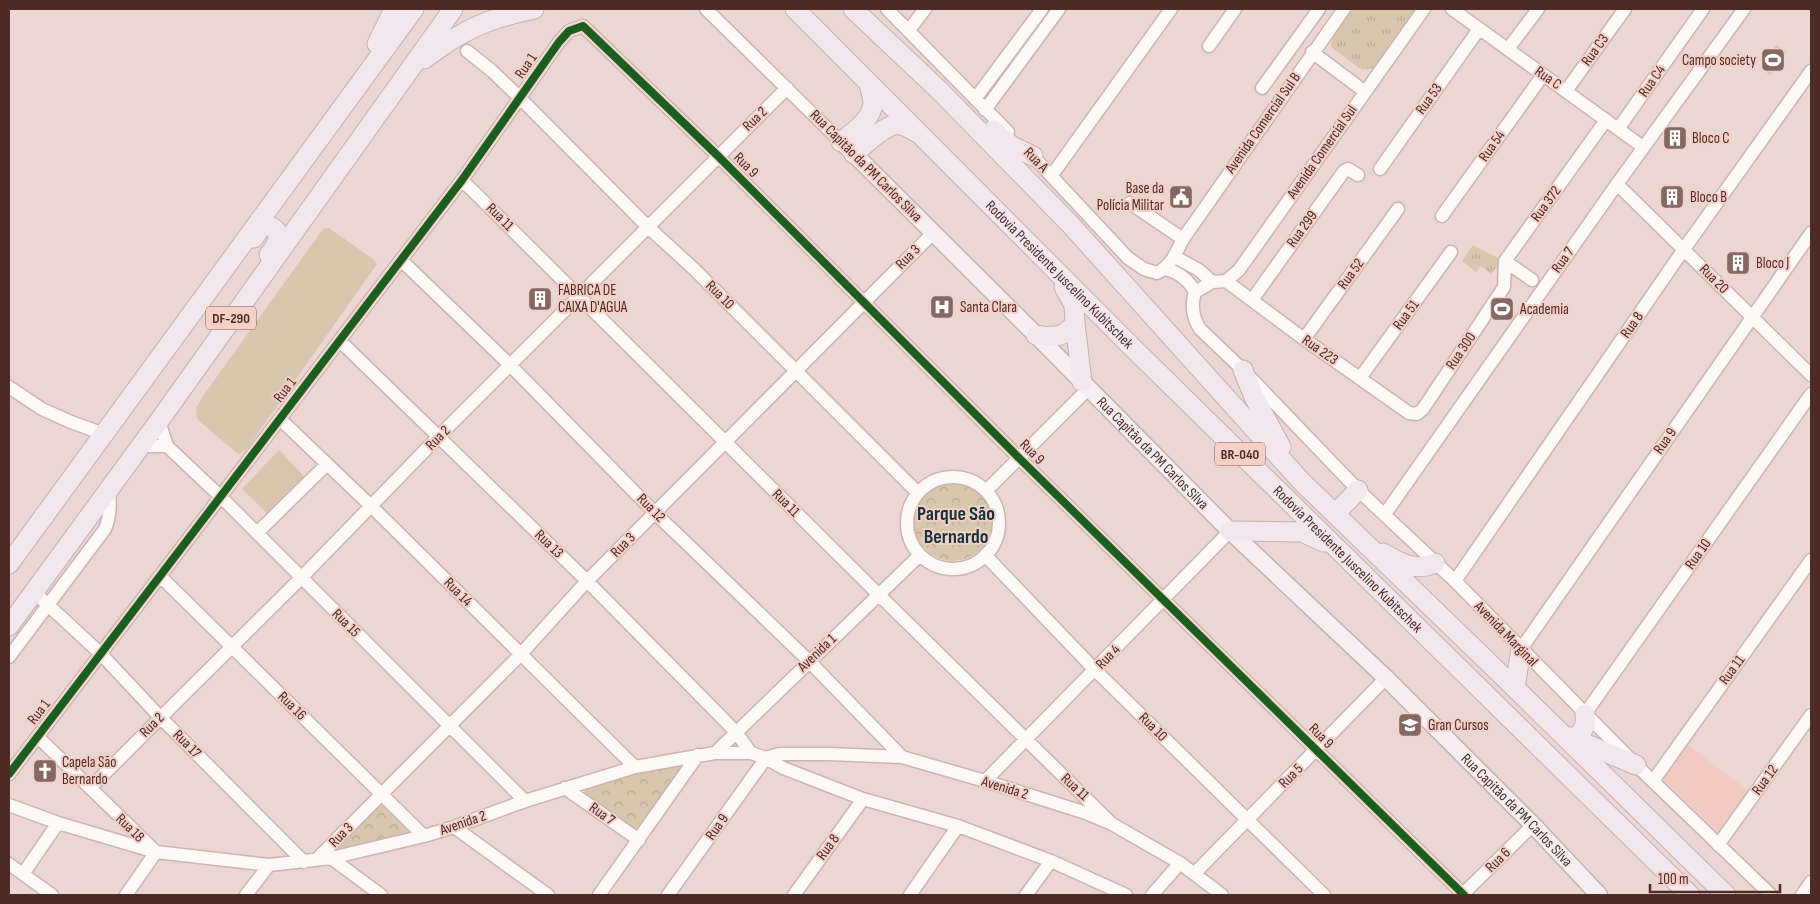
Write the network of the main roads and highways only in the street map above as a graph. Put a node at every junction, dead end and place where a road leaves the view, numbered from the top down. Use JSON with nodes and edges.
{"nodes":[{"id":1,"x":394,"y":9,"type":"edge"},
{"id":2,"x":414,"y":9,"type":"edge"},
{"id":3,"x":453,"y":9,"type":"edge"},
{"id":4,"x":534,"y":9,"type":"edge"},
{"id":5,"x":795,"y":9,"type":"edge"},
{"id":6,"x":854,"y":9,"type":"edge"},
{"id":7,"x":410,"y":68,"type":"junction"},
{"id":8,"x":869,"y":84,"type":"junction"},
{"id":9,"x":356,"y":88,"type":"junction"},
{"id":10,"x":940,"y":91,"type":"junction"},
{"id":11,"x":917,"y":132,"type":"junction"},
{"id":12,"x":847,"y":148,"type":"junction"},
{"id":13,"x":1033,"y":156,"type":"road end"},
{"id":14,"x":1052,"y":266,"type":"junction"},
{"id":15,"x":205,"y":297,"type":"junction"},
{"id":16,"x":236,"y":312,"type":"junction"},
{"id":17,"x":1075,"y":323,"type":"junction"},
{"id":18,"x":1036,"y":335,"type":"junction"},
{"id":19,"x":1243,"y":370,"type":"road end"},
{"id":20,"x":1085,"y":385,"type":"junction"},
{"id":21,"x":1301,"y":481,"type":"junction"},
{"id":22,"x":1358,"y":490,"type":"road end"},
{"id":23,"x":1335,"y":514,"type":"junction"},
{"id":24,"x":1230,"y":531,"type":"junction"},
{"id":25,"x":1364,"y":542,"type":"junction"},
{"id":26,"x":1344,"y":556,"type":"junction"},
{"id":27,"x":1435,"y":563,"type":"road end"},
{"id":28,"x":9,"y":564,"type":"edge"},
{"id":29,"x":9,"y":626,"type":"edge"},
{"id":30,"x":1521,"y":649,"type":"road end"},
{"id":31,"x":1515,"y":688,"type":"junction"},
{"id":32,"x":1585,"y":714,"type":"road end"},
{"id":33,"x":1568,"y":736,"type":"junction"},
{"id":34,"x":1636,"y":765,"type":"road end"},
{"id":35,"x":1599,"y":895,"type":"edge"},
{"id":36,"x":1690,"y":895,"type":"edge"},
{"id":37,"x":1726,"y":895,"type":"edge"}],
"edges":[{"from":1,"to":9,"type":"highway"},
{"from":2,"to":9,"type":"highway","number":"DF-290"},
{"from":3,"to":7,"type":"highway","number":"DF-290"},
{"from":4,"to":7,"type":"highway","number":"DF-290"},
{"from":5,"to":8,"type":"highway","name":"Rodovia Presidente Juscelino Kubitschek","number":"BR-040"},
{"from":6,"to":10,"type":"highway","name":"Rodovia Presidente Juscelino Kubitschek","number":"BR-040"},
{"from":7,"to":16,"type":"highway","number":"DF-290"},
{"from":8,"to":11,"type":"highway","name":"Rodovia Presidente Juscelino Kubitschek","number":"BR-040"},
{"from":8,"to":12,"type":"highway"},
{"from":9,"to":15,"type":"highway","number":"DF-290"},
{"from":10,"to":13,"type":"highway"},
{"from":10,"to":21,"type":"highway","name":"Rodovia Presidente Juscelino Kubitschek","number":"BR-040"},
{"from":11,"to":12,"type":"highway"},
{"from":11,"to":14,"type":"highway","name":"Rodovia Presidente Juscelino Kubitschek","number":"BR-040"},
{"from":12,"to":18,"type":"main road","name":"Rua Capitão da PM Carlos Silva"},
{"from":14,"to":17,"type":"highway"},
{"from":14,"to":26,"type":"highway","name":"Rodovia Presidente Juscelino Kubitschek","number":"BR-040"},
{"from":15,"to":16,"type":"highway"},
{"from":15,"to":28,"type":"highway","number":"DF-290"},
{"from":16,"to":29,"type":"highway","number":"DF-290"},
{"from":17,"to":18,"type":"highway"},
{"from":17,"to":20,"type":"highway"},
{"from":18,"to":20,"type":"main road","name":"Rua Capitão da PM Carlos Silva"},
{"from":19,"to":21,"type":"highway"},
{"from":20,"to":24,"type":"main road","name":"Rua Capitão da PM Carlos Silva"},
{"from":21,"to":23,"type":"highway","name":"Rodovia Presidente Juscelino Kubitschek","number":"BR-040"},
{"from":22,"to":23,"type":"highway"},
{"from":23,"to":25,"type":"highway","name":"Rodovia Presidente Juscelino Kubitschek","number":"BR-040"},
{"from":24,"to":26,"type":"highway"},
{"from":24,"to":35,"type":"main road","name":"Rua Capitão da PM Carlos Silva"},
{"from":25,"to":27,"type":"highway"},
{"from":25,"to":31,"type":"highway","name":"Rodovia Presidente Juscelino Kubitschek","number":"BR-040"},
{"from":26,"to":36,"type":"highway","name":"Rodovia Presidente Juscelino Kubitschek","number":"BR-040"},
{"from":30,"to":31,"type":"highway"},
{"from":31,"to":33,"type":"highway","name":"Rodovia Presidente Juscelino Kubitschek","number":"BR-040"},
{"from":32,"to":33,"type":"highway"},
{"from":33,"to":34,"type":"highway"},
{"from":33,"to":37,"type":"highway","name":"Rodovia Presidente Juscelino Kubitschek","number":"BR-040"}]}
